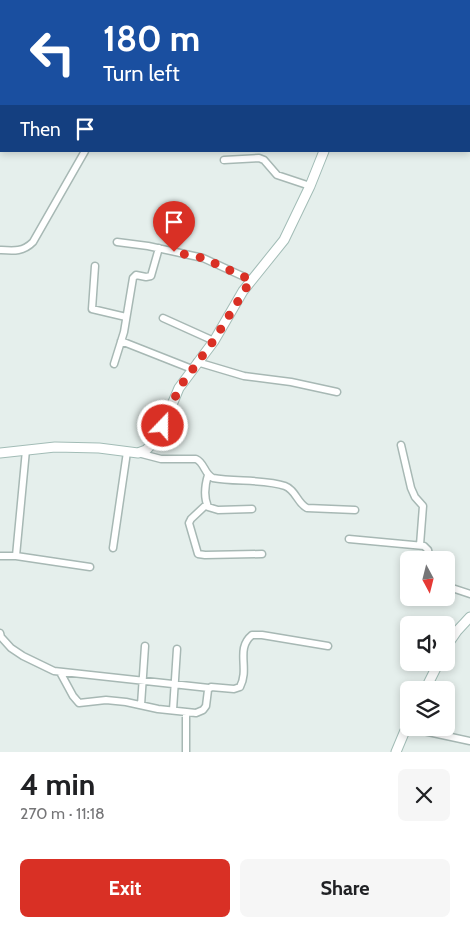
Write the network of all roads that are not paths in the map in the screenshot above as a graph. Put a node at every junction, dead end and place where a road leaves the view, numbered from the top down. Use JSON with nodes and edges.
{"nodes":[{"id":1,"x":85,"y":152,"type":"edge"},
{"id":2,"x":324,"y":152,"type":"edge"},
{"id":3,"x":224,"y":160,"type":"dead end"},
{"id":4,"x":310,"y":186,"type":"junction"},
{"id":5,"x":117,"y":242,"type":"dead end"},
{"id":6,"x":159,"y":248,"type":"junction"},
{"id":7,"x":0,"y":250,"type":"edge"},
{"id":8,"x":95,"y":266,"type":"dead end"},
{"id":9,"x":251,"y":280,"type":"junction"},
{"id":10,"x":126,"y":317,"type":"junction"},
{"id":11,"x":163,"y":318,"type":"dead end"},
{"id":12,"x":214,"y":340,"type":"junction"},
{"id":13,"x":121,"y":342,"type":"junction"},
{"id":14,"x":114,"y":364,"type":"dead end"},
{"id":15,"x":195,"y":366,"type":"junction"},
{"id":16,"x":337,"y":392,"type":"dead end"},
{"id":17,"x":401,"y":445,"type":"dead end"},
{"id":18,"x":26,"y":450,"type":"junction"},
{"id":19,"x":127,"y":452,"type":"junction"},
{"id":20,"x":138,"y":453,"type":"junction"},
{"id":21,"x":0,"y":454,"type":"edge"},
{"id":22,"x":208,"y":475,"type":"junction"},
{"id":23,"x":206,"y":504,"type":"junction"},
{"id":24,"x":252,"y":509,"type":"dead end"},
{"id":25,"x":355,"y":510,"type":"dead end"},
{"id":26,"x":349,"y":539,"type":"dead end"},
{"id":27,"x":420,"y":545,"type":"junction"},
{"id":28,"x":113,"y":548,"type":"dead end"},
{"id":29,"x":428,"y":551,"type":"edge"},
{"id":30,"x":262,"y":554,"type":"dead end"},
{"id":31,"x":0,"y":556,"type":"edge"},
{"id":32,"x":16,"y":556,"type":"junction"},
{"id":33,"x":90,"y":567,"type":"dead end"},
{"id":34,"x":455,"y":589,"type":"edge"},
{"id":35,"x":470,"y":594,"type":"edge"},
{"id":36,"x":470,"y":617,"type":"edge"},
{"id":37,"x":0,"y":633,"type":"edge"},
{"id":38,"x":455,"y":634,"type":"edge"},
{"id":39,"x":145,"y":646,"type":"dead end"},
{"id":40,"x":328,"y":646,"type":"dead end"},
{"id":41,"x":177,"y":648,"type":"dead end"},
{"id":42,"x":60,"y":672,"type":"junction"},
{"id":43,"x":143,"y":680,"type":"junction"},
{"id":44,"x":176,"y":684,"type":"junction"},
{"id":45,"x":210,"y":688,"type":"junction"},
{"id":46,"x":141,"y":705,"type":"junction"},
{"id":47,"x":173,"y":710,"type":"junction"},
{"id":48,"x":186,"y":712,"type":"junction"},
{"id":49,"x":402,"y":736,"type":"edge"},
{"id":50,"x":451,"y":736,"type":"edge"},
{"id":51,"x":470,"y":741,"type":"edge"},
{"id":52,"x":186,"y":752,"type":"edge"},
{"id":53,"x":396,"y":752,"type":"edge"}],
"edges":[{"from":1,"to":7,"type":"street"},
{"from":2,"to":4,"type":"street"},
{"from":3,"to":4,"type":"street"},
{"from":4,"to":9,"type":"street"},
{"from":5,"to":6,"type":"street"},
{"from":6,"to":9,"type":"street"},
{"from":6,"to":10,"type":"street"},
{"from":8,"to":10,"type":"street"},
{"from":9,"to":12,"type":"street"},
{"from":10,"to":13,"type":"street"},
{"from":11,"to":12,"type":"street"},
{"from":12,"to":15,"type":"street"},
{"from":13,"to":14,"type":"street"},
{"from":13,"to":15,"type":"street"},
{"from":15,"to":16,"type":"street"},
{"from":15,"to":20,"type":"street"},
{"from":17,"to":27,"type":"street"},
{"from":18,"to":19,"type":"street"},
{"from":18,"to":21,"type":"street"},
{"from":18,"to":32,"type":"street"},
{"from":19,"to":20,"type":"street"},
{"from":19,"to":28,"type":"street"},
{"from":20,"to":22,"type":"street"},
{"from":22,"to":23,"type":"street"},
{"from":22,"to":25,"type":"street"},
{"from":23,"to":24,"type":"street"},
{"from":23,"to":30,"type":"street"},
{"from":26,"to":27,"type":"street"},
{"from":27,"to":29,"type":"street"},
{"from":31,"to":32,"type":"street"},
{"from":32,"to":33,"type":"street"},
{"from":34,"to":35,"type":"street"},
{"from":36,"to":38,"type":"street"},
{"from":37,"to":42,"type":"street"},
{"from":39,"to":43,"type":"street"},
{"from":40,"to":45,"type":"street"},
{"from":41,"to":44,"type":"street"},
{"from":42,"to":43,"type":"street"},
{"from":42,"to":46,"type":"street"},
{"from":43,"to":44,"type":"street"},
{"from":43,"to":46,"type":"street"},
{"from":44,"to":45,"type":"street"},
{"from":44,"to":47,"type":"street"},
{"from":45,"to":48,"type":"street"},
{"from":46,"to":47,"type":"street"},
{"from":47,"to":48,"type":"street"},
{"from":48,"to":52,"type":"street"},
{"from":49,"to":53,"type":"street"},
{"from":50,"to":51,"type":"street"}]}
